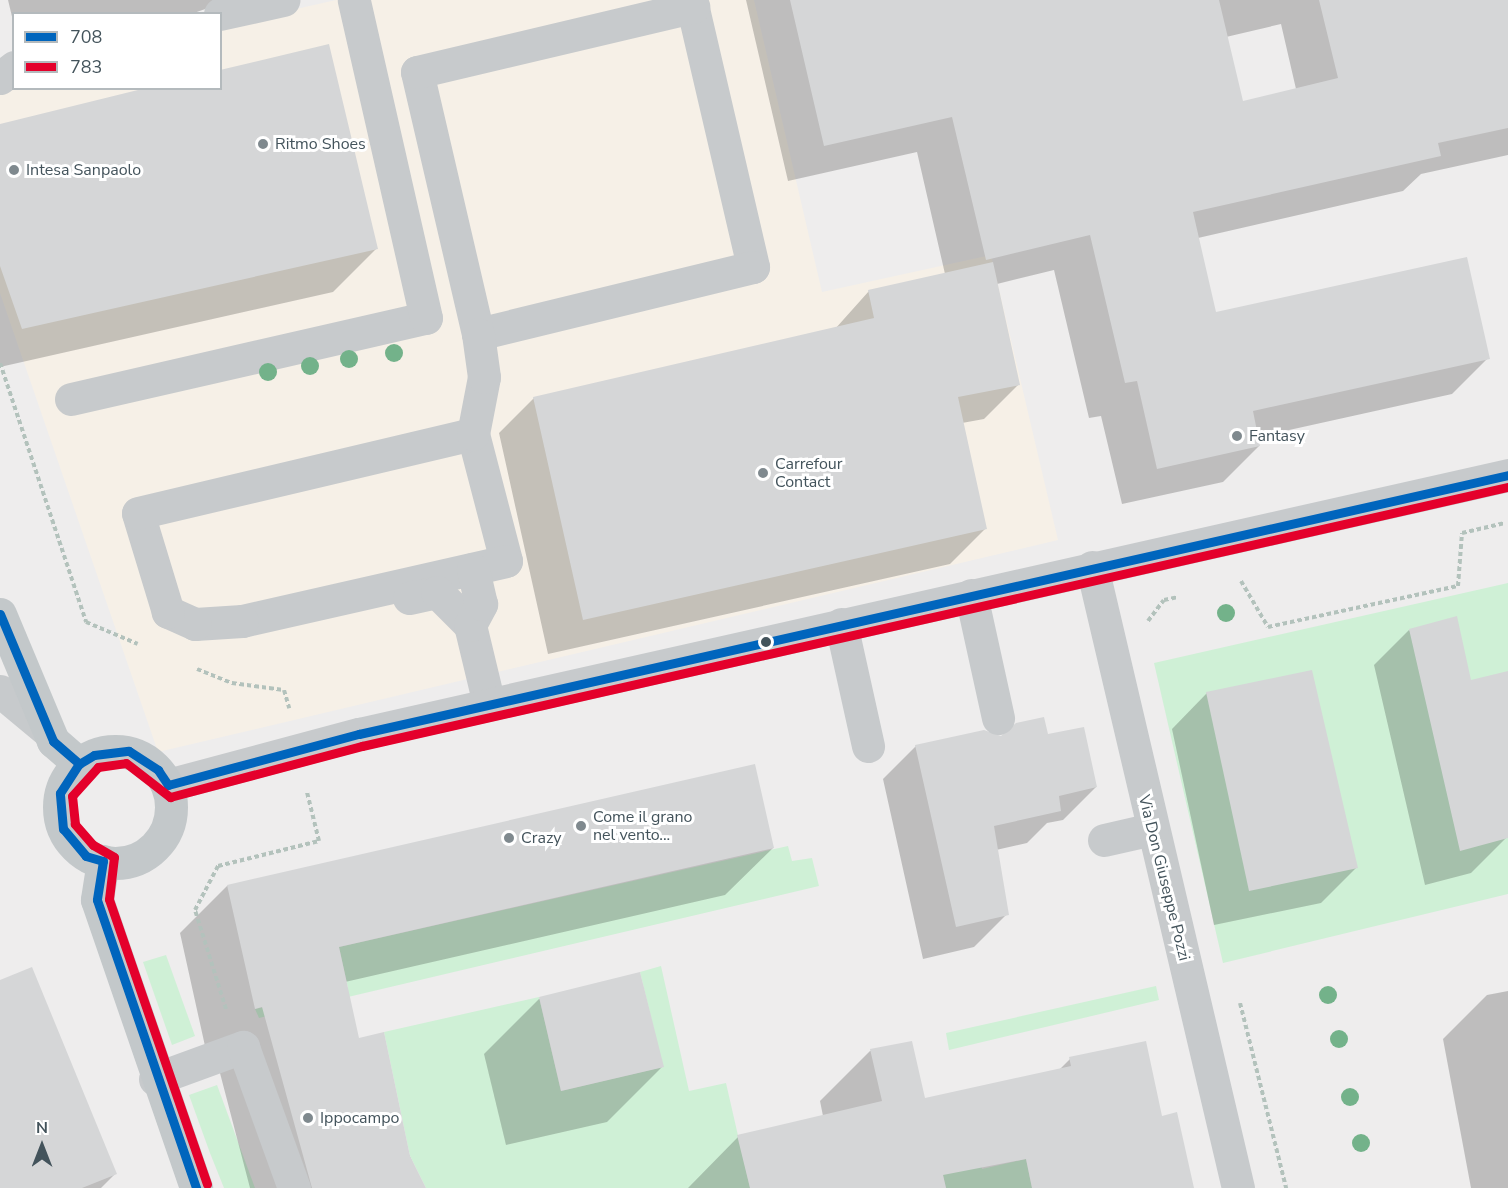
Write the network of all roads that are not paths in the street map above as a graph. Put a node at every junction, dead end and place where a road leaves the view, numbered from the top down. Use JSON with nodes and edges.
{"nodes":[{"id":1,"x":283,"y":0,"type":"edge"},
{"id":2,"x":354,"y":0,"type":"edge"},
{"id":3,"x":692,"y":4,"type":"edge"},
{"id":4,"x":222,"y":14,"type":"edge"},
{"id":5,"x":12,"y":69,"type":"edge"},
{"id":6,"x":0,"y":78,"type":"edge"},
{"id":7,"x":478,"y":334,"type":"junction"},
{"id":8,"x":70,"y":399,"type":"dead end"},
{"id":9,"x":473,"y":434,"type":"junction"},
{"id":10,"x":1508,"y":475,"type":"edge"},
{"id":11,"x":1092,"y":567,"type":"junction"},
{"id":12,"x":473,"y":569,"type":"junction"},
{"id":13,"x":971,"y":595,"type":"junction"},
{"id":14,"x":347,"y":598,"type":"junction"},
{"id":15,"x":0,"y":614,"type":"edge"},
{"id":16,"x":841,"y":624,"type":"junction"},
{"id":17,"x":470,"y":625,"type":"junction"},
{"id":18,"x":0,"y":691,"type":"edge"},
{"id":19,"x":489,"y":704,"type":"junction"},
{"id":20,"x":998,"y":718,"type":"dead end"},
{"id":21,"x":48,"y":731,"type":"junction"},
{"id":22,"x":868,"y":746,"type":"dead end"},
{"id":23,"x":79,"y":764,"type":"junction"},
{"id":24,"x":168,"y":785,"type":"junction"},
{"id":25,"x":1152,"y":829,"type":"junction"},
{"id":26,"x":1104,"y":840,"type":"dead end"},
{"id":27,"x":103,"y":861,"type":"junction"},
{"id":28,"x":155,"y":1078,"type":"junction"},
{"id":29,"x":196,"y":1188,"type":"edge"},
{"id":30,"x":294,"y":1188,"type":"edge"},
{"id":31,"x":1238,"y":1188,"type":"edge"}],
"edges":[{"from":1,"to":4,"type":"street"},
{"from":2,"to":8,"type":"street"},
{"from":3,"to":7,"type":"street"},
{"from":3,"to":7,"type":"street"},
{"from":5,"to":6,"type":"street"},
{"from":7,"to":9,"type":"street"},
{"from":9,"to":12,"type":"street"},
{"from":9,"to":14,"type":"street"},
{"from":10,"to":11,"type":"street"},
{"from":11,"to":13,"type":"street"},
{"from":11,"to":25,"type":"street","name":"Via Don Giuseppe Pozzi"},
{"from":12,"to":14,"type":"street"},
{"from":12,"to":17,"type":"street"},
{"from":13,"to":16,"type":"street"},
{"from":13,"to":20,"type":"street"},
{"from":14,"to":17,"type":"street"},
{"from":15,"to":21,"type":"main road"},
{"from":16,"to":19,"type":"street"},
{"from":16,"to":22,"type":"street"},
{"from":17,"to":19,"type":"street"},
{"from":18,"to":21,"type":"street"},
{"from":19,"to":24,"type":"street"},
{"from":21,"to":23,"type":"main road"},
{"from":23,"to":24,"type":"main road"},
{"from":23,"to":27,"type":"main road"},
{"from":24,"to":27,"type":"main road"},
{"from":25,"to":26,"type":"street"},
{"from":25,"to":31,"type":"street","name":"Via Don Giuseppe Pozzi"},
{"from":27,"to":28,"type":"main road"},
{"from":28,"to":29,"type":"main road"},
{"from":28,"to":30,"type":"street"}]}
